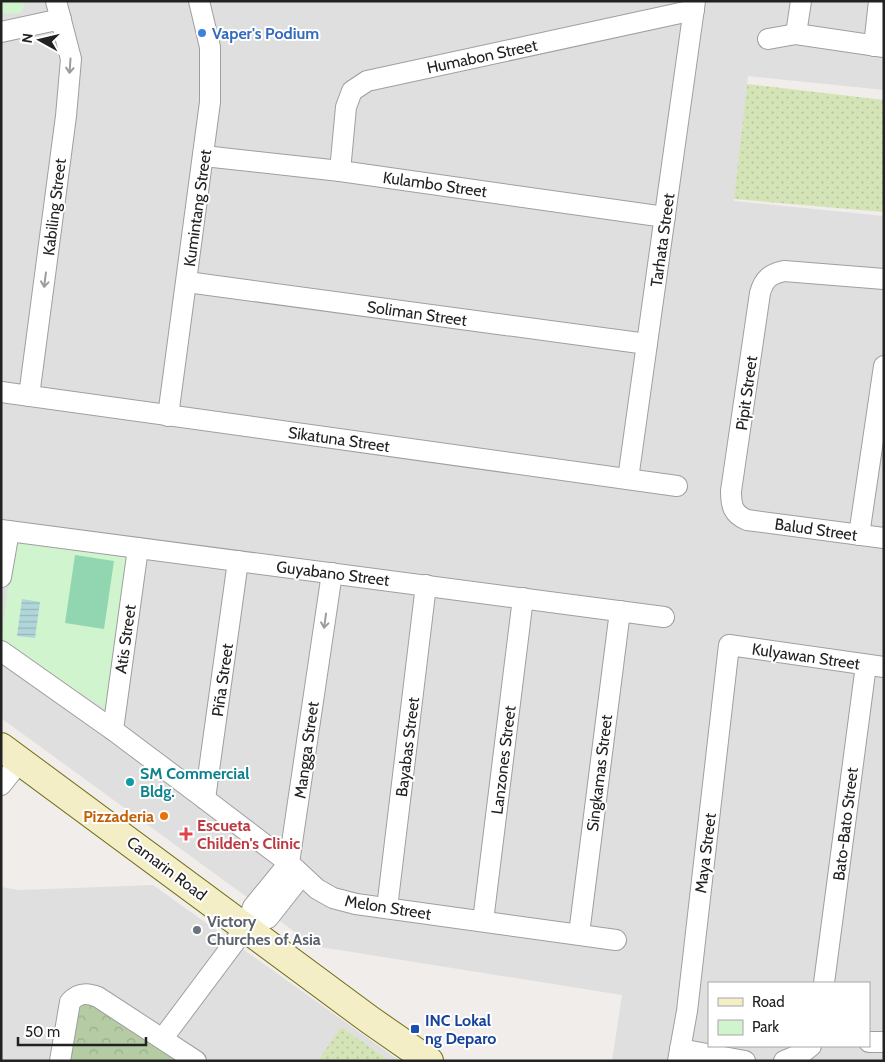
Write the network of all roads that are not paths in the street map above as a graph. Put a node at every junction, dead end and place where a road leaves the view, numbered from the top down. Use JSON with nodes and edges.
{"nodes":[{"id":1,"x":199,"y":1,"type":"edge"},
{"id":2,"x":801,"y":1,"type":"edge"},
{"id":3,"x":879,"y":1,"type":"edge"},
{"id":4,"x":694,"y":5,"type":"edge"},
{"id":5,"x":58,"y":10,"type":"edge"},
{"id":6,"x":1,"y":32,"type":"edge"},
{"id":7,"x":796,"y":34,"type":"junction"},
{"id":8,"x":768,"y":38,"type":"dead end"},
{"id":9,"x":879,"y":46,"type":"edge"},
{"id":10,"x":204,"y":156,"type":"junction"},
{"id":11,"x":340,"y":171,"type":"junction"},
{"id":12,"x":665,"y":217,"type":"junction"},
{"id":13,"x":884,"y":279,"type":"edge"},
{"id":14,"x":187,"y":282,"type":"junction"},
{"id":15,"x":647,"y":344,"type":"junction"},
{"id":16,"x":884,"y":366,"type":"edge"},
{"id":17,"x":1,"y":392,"type":"edge"},
{"id":18,"x":29,"y":396,"type":"junction"},
{"id":19,"x":881,"y":410,"type":"edge"},
{"id":20,"x":168,"y":416,"type":"junction"},
{"id":21,"x":628,"y":479,"type":"junction"},
{"id":22,"x":677,"y":486,"type":"dead end"},
{"id":23,"x":747,"y":520,"type":"joint"},
{"id":24,"x":5,"y":530,"type":"edge"},
{"id":25,"x":859,"y":534,"type":"junction"},
{"id":26,"x":884,"y":538,"type":"edge"},
{"id":27,"x":138,"y":548,"type":"junction"},
{"id":28,"x":238,"y":561,"type":"junction"},
{"id":29,"x":332,"y":573,"type":"junction"},
{"id":30,"x":1,"y":577,"type":"edge"},
{"id":31,"x":426,"y":586,"type":"junction"},
{"id":32,"x":523,"y":598,"type":"junction"},
{"id":33,"x":620,"y":611,"type":"junction"},
{"id":34,"x":664,"y":617,"type":"dead end"},
{"id":35,"x":729,"y":645,"type":"joint"},
{"id":36,"x":1,"y":651,"type":"edge"},
{"id":37,"x":875,"y":666,"type":"edge"},
{"id":38,"x":113,"y":730,"type":"junction"},
{"id":39,"x":11,"y":754,"type":"edge"},
{"id":40,"x":1,"y":785,"type":"edge"},
{"id":41,"x":205,"y":799,"type":"junction"},
{"id":42,"x":295,"y":869,"type":"junction"},
{"id":43,"x":387,"y":908,"type":"junction"},
{"id":44,"x":483,"y":922,"type":"junction"},
{"id":45,"x":246,"y":927,"type":"junction"},
{"id":46,"x":579,"y":934,"type":"junction"},
{"id":47,"x":616,"y":940,"type":"dead end"},
{"id":48,"x":824,"y":982,"type":"edge"},
{"id":49,"x":163,"y":1038,"type":"junction"},
{"id":50,"x":870,"y":1042,"type":"edge"},
{"id":51,"x":884,"y":1042,"type":"edge"},
{"id":52,"x":810,"y":1047,"type":"edge"},
{"id":53,"x":679,"y":1055,"type":"edge"},
{"id":54,"x":190,"y":1059,"type":"edge"},
{"id":55,"x":60,"y":1061,"type":"edge"},
{"id":56,"x":429,"y":1061,"type":"edge"},
{"id":57,"x":745,"y":1061,"type":"edge"},
{"id":58,"x":784,"y":1061,"type":"edge"}],
"edges":[{"from":1,"to":10,"type":"street","name":"Kumintang Street"},
{"from":2,"to":7,"type":"street"},
{"from":3,"to":9,"type":"street"},
{"from":4,"to":11,"type":"street","name":"Humabon Street"},
{"from":4,"to":12,"type":"street","name":"Tarhata Street"},
{"from":5,"to":6,"type":"street","name":"Kabiling Street"},
{"from":5,"to":18,"type":"street","name":"Kabiling Street","one_way":true},
{"from":7,"to":8,"type":"street"},
{"from":7,"to":9,"type":"street"},
{"from":10,"to":11,"type":"street","name":"Kulambo Street"},
{"from":10,"to":14,"type":"street","name":"Kumintang Street"},
{"from":11,"to":12,"type":"street","name":"Kulambo Street"},
{"from":12,"to":15,"type":"street","name":"Tarhata Street"},
{"from":13,"to":23,"type":"street","name":"Pipit Street"},
{"from":14,"to":15,"type":"street","name":"Soliman Street"},
{"from":14,"to":20,"type":"street","name":"Kumintang Street"},
{"from":15,"to":21,"type":"street","name":"Tarhata Street"},
{"from":16,"to":19,"type":"street"},
{"from":17,"to":18,"type":"street","name":"Sikatuna Street"},
{"from":18,"to":20,"type":"street","name":"Sikatuna Street"},
{"from":19,"to":25,"type":"street"},
{"from":20,"to":21,"type":"street","name":"Sikatuna Street"},
{"from":21,"to":22,"type":"street","name":"Sikatuna Street"},
{"from":23,"to":25,"type":"street","name":"Balud Street"},
{"from":24,"to":27,"type":"street","name":"Guyabano Street"},
{"from":24,"to":30,"type":"street"},
{"from":25,"to":26,"type":"street","name":"Balud Street"},
{"from":27,"to":28,"type":"street","name":"Guyabano Street"},
{"from":27,"to":38,"type":"street","name":"Atis Street"},
{"from":28,"to":29,"type":"street","name":"Guyabano Street"},
{"from":28,"to":41,"type":"street","name":"Piña Street"},
{"from":29,"to":31,"type":"street","name":"Guyabano Street"},
{"from":29,"to":42,"type":"street","name":"Mangga Street","one_way":true},
{"from":31,"to":32,"type":"street","name":"Guyabano Street"},
{"from":31,"to":43,"type":"street","name":"Bayabas Street"},
{"from":32,"to":33,"type":"street","name":"Guyabano Street"},
{"from":32,"to":44,"type":"street","name":"Lanzones Street"},
{"from":33,"to":34,"type":"street","name":"Guyabano Street"},
{"from":33,"to":46,"type":"street","name":"Singkamas Street"},
{"from":35,"to":37,"type":"street","name":"Kulyawan Street"},
{"from":35,"to":53,"type":"street","name":"Maya Street"},
{"from":36,"to":38,"type":"street","name":"Melon Street"},
{"from":37,"to":48,"type":"street","name":"Bato-Bato Street"},
{"from":38,"to":41,"type":"street","name":"Melon Street"},
{"from":39,"to":40,"type":"street"},
{"from":39,"to":45,"type":"main road","name":"Camarin Road"},
{"from":41,"to":42,"type":"street","name":"Melon Street"},
{"from":42,"to":43,"type":"street","name":"Melon Street"},
{"from":42,"to":45,"type":"street"},
{"from":43,"to":44,"type":"street","name":"Melon Street"},
{"from":44,"to":46,"type":"street","name":"Melon Street"},
{"from":45,"to":49,"type":"street"},
{"from":45,"to":56,"type":"main road","name":"Camarin Road"},
{"from":46,"to":47,"type":"street","name":"Melon Street"},
{"from":49,"to":54,"type":"street"},
{"from":49,"to":55,"type":"street"},
{"from":50,"to":51,"type":"street"},
{"from":52,"to":58,"type":"street"},
{"from":53,"to":57,"type":"street"}]}
